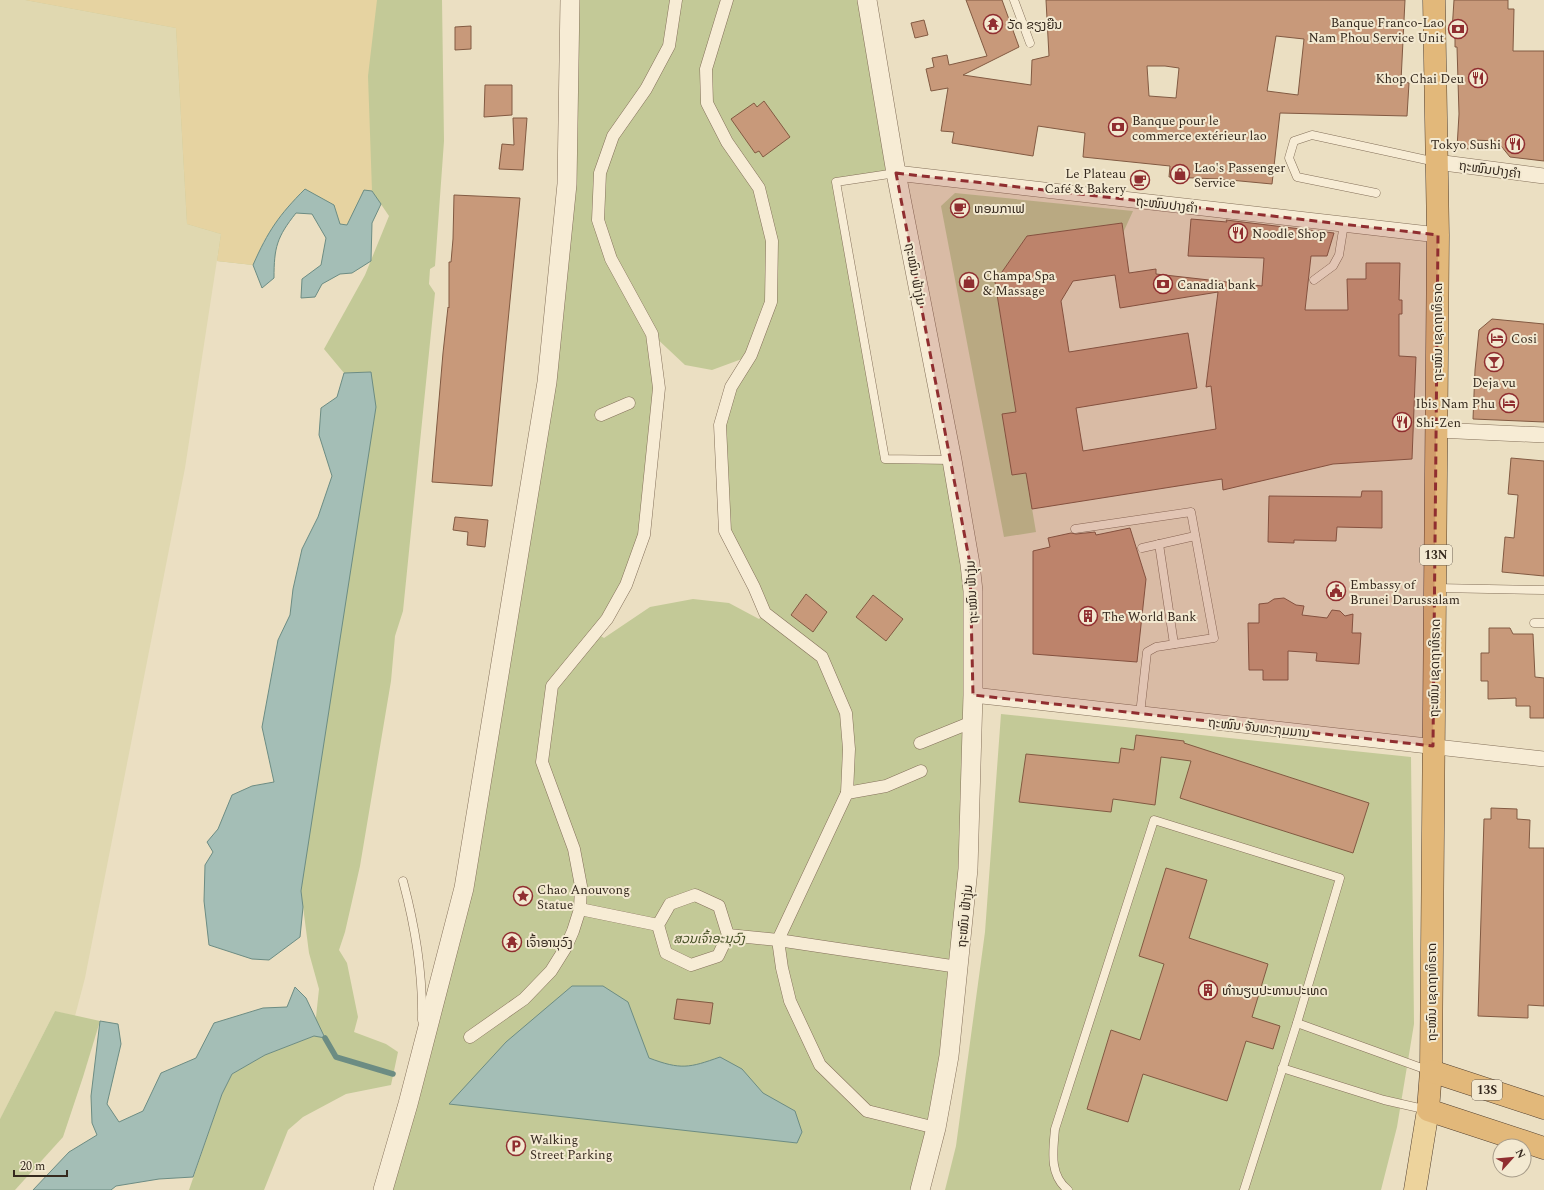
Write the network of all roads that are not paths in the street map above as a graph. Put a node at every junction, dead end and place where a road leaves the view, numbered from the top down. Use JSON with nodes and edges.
{"nodes":[{"id":1,"x":570,"y":0,"type":"edge"},
{"id":2,"x":676,"y":0,"type":"edge"},
{"id":3,"x":727,"y":0,"type":"edge"},
{"id":4,"x":867,"y":0,"type":"edge"},
{"id":5,"x":1014,"y":0,"type":"edge"},
{"id":6,"x":1434,"y":0,"type":"edge"},
{"id":7,"x":1030,"y":43,"type":"dead end"},
{"id":8,"x":1436,"y":162,"type":"junction"},
{"id":9,"x":896,"y":173,"type":"junction"},
{"id":10,"x":1544,"y":176,"type":"edge"},
{"id":11,"x":1376,"y":193,"type":"dead end"},
{"id":12,"x":1344,"y":224,"type":"junction"},
{"id":13,"x":1438,"y":235,"type":"junction"},
{"id":14,"x":1314,"y":280,"type":"dead end"},
{"id":15,"x":629,"y":403,"type":"dead end"},
{"id":16,"x":601,"y":415,"type":"dead end"},
{"id":17,"x":1437,"y":430,"type":"junction"},
{"id":18,"x":1544,"y":435,"type":"edge"},
{"id":19,"x":952,"y":460,"type":"junction"},
{"id":20,"x":1075,"y":529,"type":"dead end"},
{"id":21,"x":1195,"y":536,"type":"junction"},
{"id":22,"x":1159,"y":544,"type":"junction"},
{"id":23,"x":1142,"y":548,"type":"dead end"},
{"id":24,"x":1435,"y":588,"type":"junction"},
{"id":25,"x":1544,"y":590,"type":"edge"},
{"id":26,"x":1534,"y":623,"type":"dead end"},
{"id":27,"x":1544,"y":623,"type":"edge"},
{"id":28,"x":1174,"y":644,"type":"junction"},
{"id":29,"x":973,"y":695,"type":"junction"},
{"id":30,"x":1140,"y":714,"type":"junction"},
{"id":31,"x":972,"y":722,"type":"junction"},
{"id":32,"x":920,"y":743,"type":"dead end"},
{"id":33,"x":1433,"y":746,"type":"junction"},
{"id":34,"x":1544,"y":759,"type":"edge"},
{"id":35,"x":921,"y":771,"type":"dead end"},
{"id":36,"x":847,"y":793,"type":"junction"},
{"id":37,"x":403,"y":881,"type":"dead end"},
{"id":38,"x":580,"y":909,"type":"junction"},
{"id":39,"x":658,"y":925,"type":"junction"},
{"id":40,"x":728,"y":935,"type":"junction"},
{"id":41,"x":778,"y":940,"type":"junction"},
{"id":42,"x":958,"y":967,"type":"junction"},
{"id":43,"x":1297,"y":1023,"type":"junction"},
{"id":44,"x":470,"y":1037,"type":"dead end"},
{"id":45,"x":422,"y":1054,"type":"junction"},
{"id":46,"x":1282,"y":1068,"type":"junction"},
{"id":47,"x":1431,"y":1071,"type":"junction"},
{"id":48,"x":1544,"y":1108,"type":"edge"},
{"id":49,"x":1428,"y":1110,"type":"junction"},
{"id":50,"x":936,"y":1128,"type":"junction"},
{"id":51,"x":1544,"y":1148,"type":"edge"},
{"id":52,"x":383,"y":1190,"type":"edge"},
{"id":53,"x":920,"y":1190,"type":"edge"},
{"id":54,"x":1068,"y":1190,"type":"edge"},
{"id":55,"x":1244,"y":1190,"type":"edge"},
{"id":56,"x":1415,"y":1190,"type":"edge"}],
"edges":[{"from":1,"to":45,"type":"street"},
{"from":2,"to":38,"type":"street"},
{"from":3,"to":36,"type":"street"},
{"from":4,"to":9,"type":"street","name":"ຖະໝົນ ຟ້າງຸ່ມ"},
{"from":5,"to":7,"type":"lane"},
{"from":6,"to":8,"type":"highway","name":"ຖະໜົນ ເຊດຖາທິຣາດ","number":"13N"},
{"from":8,"to":10,"type":"street","name":"ຖະໜົນປາງຄໍາ"},
{"from":8,"to":11,"type":"lane"},
{"from":8,"to":13,"type":"highway","name":"ຖະໜົນ ເຊດຖາທິຣາດ","number":"13N"},
{"from":9,"to":12,"type":"street","name":"ຖະໜົນປາງຄໍາ"},
{"from":9,"to":19,"type":"street","name":"ຖະໝົນ ຟ້າງຸ່ມ"},
{"from":9,"to":19,"type":"lane"},
{"from":12,"to":13,"type":"street","name":"ຖະໜົນປາງຄໍາ"},
{"from":12,"to":14,"type":"lane"},
{"from":13,"to":17,"type":"highway","name":"ຖະໜົນ ເຊດຖາທິຣາດ","number":"13N"},
{"from":15,"to":16,"type":"street"},
{"from":17,"to":18,"type":"street"},
{"from":17,"to":24,"type":"highway","name":"ຖະໜົນ ເຊດຖາທິຣາດ","number":"13N"},
{"from":19,"to":29,"type":"street","name":"ຖະໝົນ ຟ້າງຸ່ມ"},
{"from":20,"to":21,"type":"lane"},
{"from":21,"to":22,"type":"lane"},
{"from":21,"to":28,"type":"lane"},
{"from":22,"to":23,"type":"lane"},
{"from":22,"to":28,"type":"lane"},
{"from":24,"to":25,"type":"lane"},
{"from":24,"to":33,"type":"highway","name":"ຖະໜົນ ເຊດຖາທິຣາດ","number":"13N"},
{"from":26,"to":27,"type":"lane"},
{"from":28,"to":30,"type":"lane"},
{"from":29,"to":30,"type":"street","name":"ຖະໜົນ ຈັນທະກຸມມານ"},
{"from":29,"to":31,"type":"street","name":"ຖະໝົນ ຟ້າງຸ່ມ"},
{"from":30,"to":33,"type":"street","name":"ຖະໜົນ ຈັນທະກຸມມານ"},
{"from":31,"to":32,"type":"street"},
{"from":31,"to":42,"type":"street","name":"ຖະໝົນ ຟ້າງຸ່ມ"},
{"from":33,"to":34,"type":"street","name":"ຖະໜົນ ຈັນທະກຸມມານ"},
{"from":33,"to":47,"type":"highway","name":"ຖະໜົນ ເຊດຖາທິຣາດ","number":"13N"},
{"from":35,"to":36,"type":"street"},
{"from":36,"to":41,"type":"street"},
{"from":37,"to":45,"type":"lane"},
{"from":38,"to":39,"type":"street"},
{"from":38,"to":44,"type":"street"},
{"from":39,"to":40,"type":"street"},
{"from":39,"to":40,"type":"street"},
{"from":40,"to":41,"type":"street"},
{"from":41,"to":42,"type":"street"},
{"from":41,"to":50,"type":"street"},
{"from":42,"to":50,"type":"street","name":"ຖະໝົນ ຟ້າງຸ່ມ"},
{"from":43,"to":46,"type":"lane"},
{"from":43,"to":47,"type":"lane"},
{"from":43,"to":54,"type":"lane"},
{"from":45,"to":52,"type":"street"},
{"from":46,"to":49,"type":"lane"},
{"from":46,"to":55,"type":"lane"},
{"from":47,"to":48,"type":"highway","number":"13S"},
{"from":47,"to":49,"type":"highway","name":"ຖະໜົນ ເຊດຖາທິຣາດ","number":"13N"},
{"from":49,"to":51,"type":"highway"},
{"from":49,"to":56,"type":"main road","name":"ຖະໜົນ ເຊດຖາທິຣາດ"},
{"from":50,"to":53,"type":"street","name":"ຖະໝົນ ຟ້າງຸ່ມ"}]}
